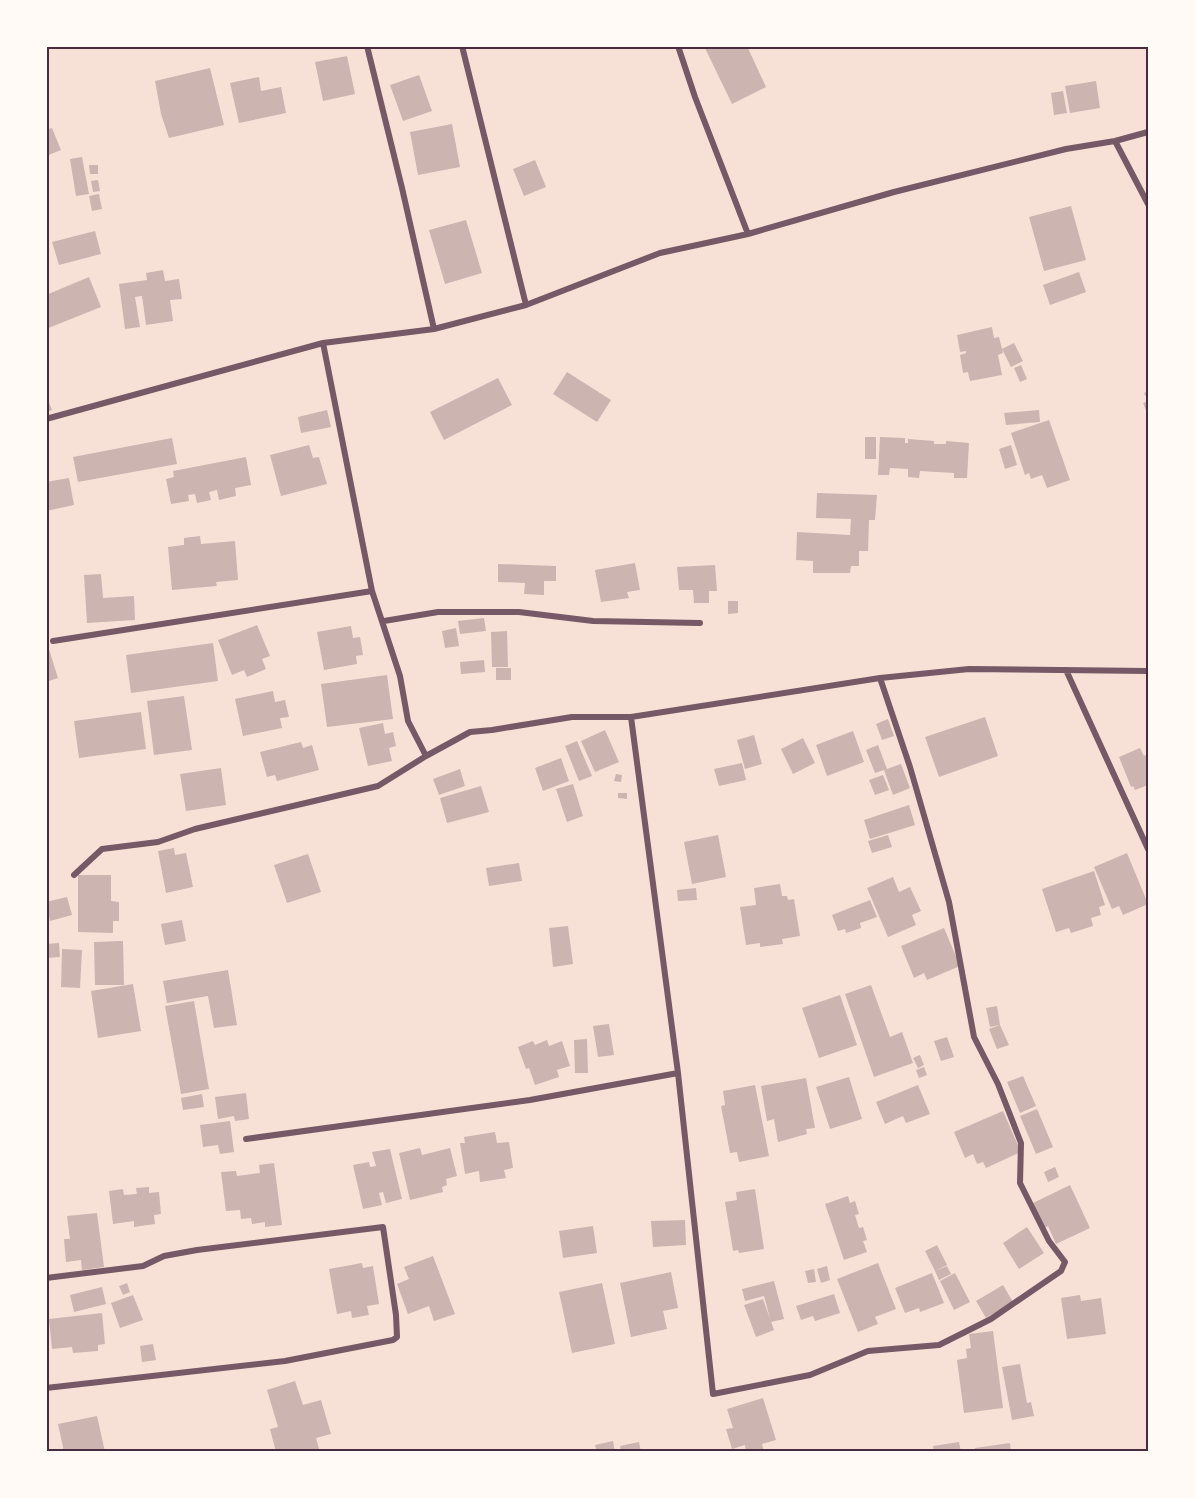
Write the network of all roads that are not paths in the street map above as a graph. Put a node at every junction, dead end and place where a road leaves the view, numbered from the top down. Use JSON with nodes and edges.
{"nodes":[{"id":1,"x":367,"y":46,"type":"edge"},
{"id":2,"x":462,"y":46,"type":"edge"},
{"id":3,"x":678,"y":46,"type":"edge"},
{"id":4,"x":1149,"y":132,"type":"edge"},
{"id":5,"x":1115,"y":141,"type":"junction"},
{"id":6,"x":1149,"y":204,"type":"edge"},
{"id":7,"x":748,"y":234,"type":"junction"},
{"id":8,"x":526,"y":305,"type":"junction"},
{"id":9,"x":434,"y":329,"type":"junction"},
{"id":10,"x":324,"y":343,"type":"junction"},
{"id":11,"x":46,"y":419,"type":"edge"},
{"id":12,"x":372,"y":591,"type":"junction"},
{"id":13,"x":384,"y":621,"type":"junction"},
{"id":14,"x":700,"y":623,"type":"dead end"},
{"id":15,"x":53,"y":641,"type":"dead end"},
{"id":16,"x":1066,"y":670,"type":"junction"},
{"id":17,"x":1149,"y":671,"type":"edge"},
{"id":18,"x":880,"y":678,"type":"junction"},
{"id":19,"x":631,"y":717,"type":"junction"},
{"id":20,"x":426,"y":756,"type":"junction"},
{"id":21,"x":1149,"y":849,"type":"edge"},
{"id":22,"x":74,"y":874,"type":"dead end"},
{"id":23,"x":678,"y":1073,"type":"junction"},
{"id":24,"x":246,"y":1139,"type":"dead end"},
{"id":25,"x":46,"y":1278,"type":"edge"},
{"id":26,"x":46,"y":1388,"type":"edge"}],
"edges":[{"from":1,"to":9,"type":"street"},
{"from":2,"to":8,"type":"street"},
{"from":3,"to":7,"type":"street"},
{"from":4,"to":5,"type":"street"},
{"from":5,"to":6,"type":"street"},
{"from":5,"to":7,"type":"street"},
{"from":7,"to":8,"type":"street"},
{"from":8,"to":9,"type":"street"},
{"from":9,"to":10,"type":"street"},
{"from":10,"to":11,"type":"street"},
{"from":10,"to":12,"type":"street"},
{"from":12,"to":13,"type":"street"},
{"from":12,"to":15,"type":"street"},
{"from":13,"to":14,"type":"street"},
{"from":13,"to":20,"type":"street"},
{"from":16,"to":17,"type":"street"},
{"from":16,"to":18,"type":"street"},
{"from":16,"to":21,"type":"street"},
{"from":18,"to":19,"type":"street"},
{"from":18,"to":23,"type":"street"},
{"from":19,"to":20,"type":"street"},
{"from":19,"to":23,"type":"street"},
{"from":20,"to":22,"type":"street"},
{"from":23,"to":24,"type":"street"},
{"from":25,"to":26,"type":"street"}]}
